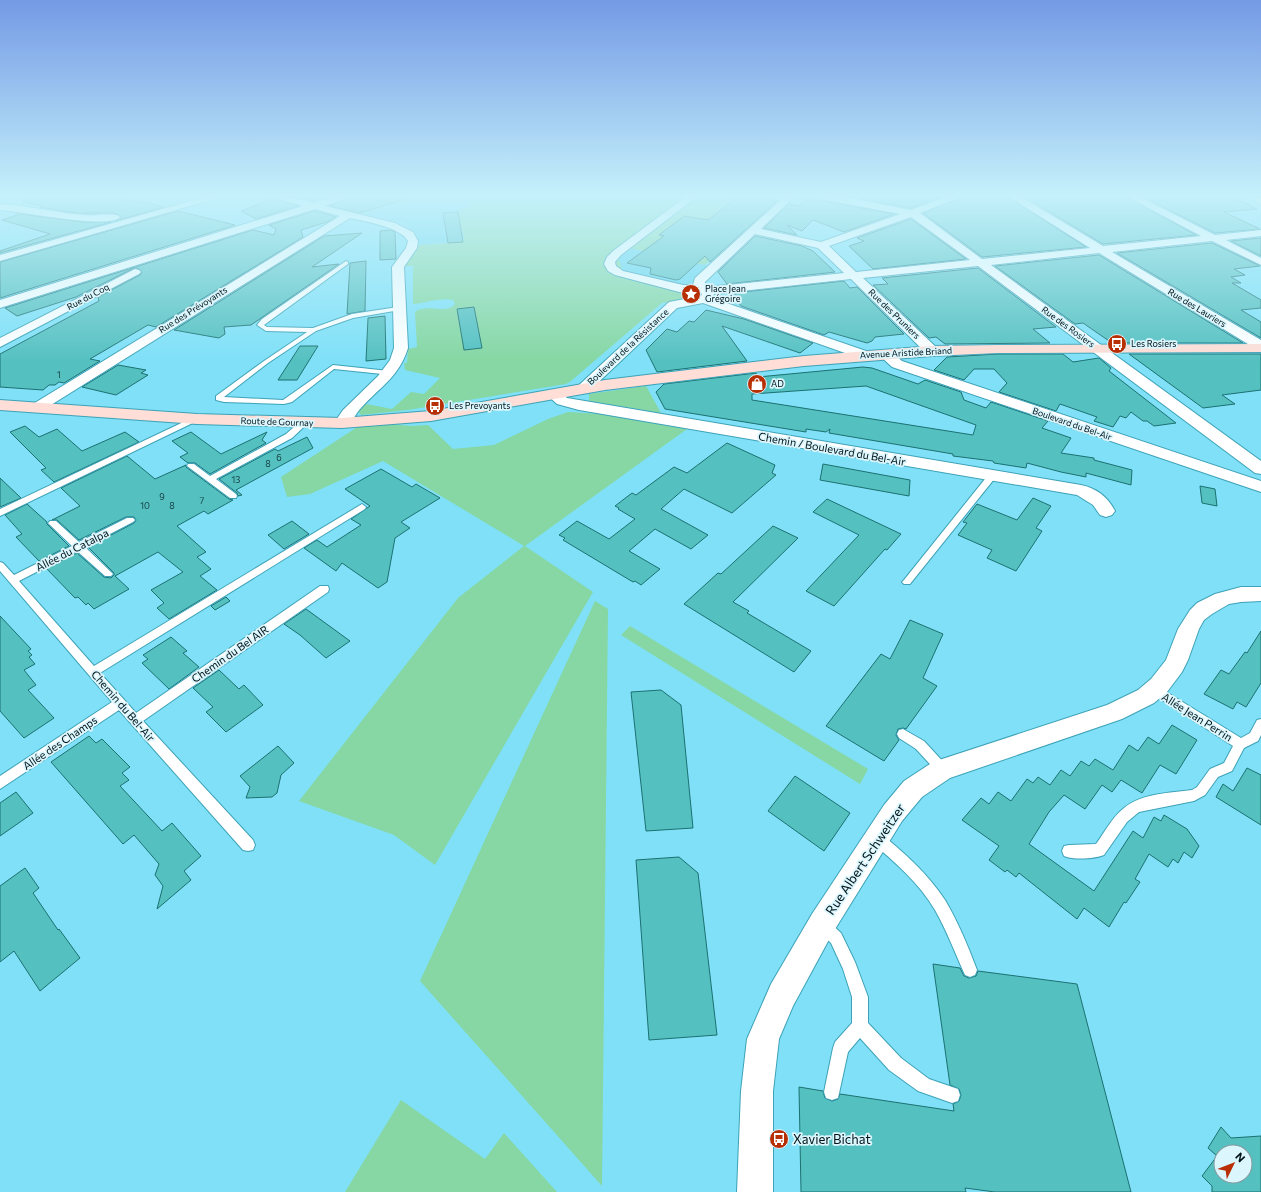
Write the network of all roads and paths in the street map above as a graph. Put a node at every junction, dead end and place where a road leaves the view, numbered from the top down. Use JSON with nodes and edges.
{"nodes":[{"id":1,"x":25,"y":251,"type":"edge"},
{"id":2,"x":173,"y":251,"type":"edge"},
{"id":3,"x":174,"y":251,"type":"edge"},
{"id":4,"x":291,"y":251,"type":"edge"},
{"id":5,"x":409,"y":251,"type":"edge"},
{"id":6,"x":620,"y":251,"type":"edge"},
{"id":7,"x":737,"y":251,"type":"edge"},
{"id":8,"x":829,"y":251,"type":"edge"},
{"id":9,"x":965,"y":251,"type":"edge"},
{"id":10,"x":1094,"y":251,"type":"edge"},
{"id":11,"x":1101,"y":251,"type":"edge"},
{"id":12,"x":1239,"y":251,"type":"edge"},
{"id":13,"x":0,"y":258,"type":"edge"},
{"id":14,"x":980,"y":262,"type":"junction"},
{"id":15,"x":1261,"y":262,"type":"edge"},
{"id":16,"x":346,"y":263,"type":"dead end"},
{"id":17,"x":854,"y":275,"type":"junction"},
{"id":18,"x":702,"y":290,"type":"junction"},
{"id":19,"x":0,"y":304,"type":"edge"},
{"id":20,"x":398,"y":308,"type":"junction"},
{"id":21,"x":314,"y":330,"type":"junction"},
{"id":22,"x":0,"y":343,"type":"edge"},
{"id":23,"x":1261,"y":347,"type":"edge"},
{"id":24,"x":1096,"y":348,"type":"junction"},
{"id":25,"x":932,"y":351,"type":"junction"},
{"id":26,"x":885,"y":354,"type":"junction"},
{"id":27,"x":867,"y":356,"type":"junction"},
{"id":28,"x":389,"y":373,"type":"junction"},
{"id":29,"x":583,"y":388,"type":"junction"},
{"id":30,"x":553,"y":394,"type":"junction"},
{"id":31,"x":0,"y":405,"type":"edge"},
{"id":32,"x":38,"y":407,"type":"junction"},
{"id":33,"x":197,"y":420,"type":"junction"},
{"id":34,"x":304,"y":423,"type":"junction"},
{"id":35,"x":342,"y":423,"type":"junction"},
{"id":36,"x":191,"y":466,"type":"dead end"},
{"id":37,"x":1261,"y":469,"type":"edge"},
{"id":38,"x":992,"y":476,"type":"junction"},
{"id":39,"x":210,"y":479,"type":"junction"},
{"id":40,"x":1261,"y":487,"type":"edge"},
{"id":41,"x":233,"y":496,"type":"dead end"},
{"id":42,"x":362,"y":507,"type":"dead end"},
{"id":43,"x":1106,"y":511,"type":"dead end"},
{"id":44,"x":0,"y":513,"type":"edge"},
{"id":45,"x":130,"y":520,"type":"dead end"},
{"id":46,"x":53,"y":523,"type":"dead end"},
{"id":47,"x":78,"y":547,"type":"junction"},
{"id":48,"x":0,"y":565,"type":"edge"},
{"id":49,"x":108,"y":574,"type":"dead end"},
{"id":50,"x":13,"y":580,"type":"junction"},
{"id":51,"x":907,"y":582,"type":"dead end"},
{"id":52,"x":324,"y":589,"type":"dead end"},
{"id":53,"x":1261,"y":594,"type":"edge"},
{"id":54,"x":93,"y":672,"type":"junction"},
{"id":55,"x":1155,"y":690,"type":"junction"},
{"id":56,"x":120,"y":703,"type":"junction"},
{"id":57,"x":135,"y":720,"type":"junction"},
{"id":58,"x":1261,"y":724,"type":"edge"},
{"id":59,"x":903,"y":734,"type":"dead end"},
{"id":60,"x":1240,"y":744,"type":"junction"},
{"id":61,"x":943,"y":770,"type":"junction"},
{"id":62,"x":0,"y":784,"type":"edge"},
{"id":63,"x":876,"y":838,"type":"junction"},
{"id":64,"x":248,"y":845,"type":"dead end"},
{"id":65,"x":1069,"y":851,"type":"dead end"},
{"id":66,"x":822,"y":924,"type":"junction"},
{"id":67,"x":970,"y":970,"type":"dead end"},
{"id":68,"x":860,"y":1026,"type":"junction"},
{"id":69,"x":832,"y":1092,"type":"dead end"},
{"id":70,"x":952,"y":1095,"type":"dead end"},
{"id":71,"x":755,"y":1192,"type":"edge"}],
"edges":[{"from":1,"to":13,"type":"street"},
{"from":2,"to":19,"type":"street"},
{"from":3,"to":22,"type":"street","name":"Rue du Coq"},
{"from":4,"to":32,"type":"street","name":"Rue des Prévoyants"},
{"from":5,"to":20,"type":"street"},
{"from":6,"to":18,"type":"street"},
{"from":7,"to":18,"type":"street"},
{"from":8,"to":17,"type":"street","name":"Rue des Pruniers"},
{"from":9,"to":14,"type":"street","name":"Rue des Rosiers"},
{"from":10,"to":14,"type":"street"},
{"from":11,"to":23,"type":"street","name":"Rue des Lauriers"},
{"from":12,"to":15,"type":"street"},
{"from":14,"to":17,"type":"street"},
{"from":14,"to":24,"type":"street","name":"Rue des Rosiers"},
{"from":16,"to":21,"type":"lane"},
{"from":17,"to":18,"type":"street"},
{"from":17,"to":25,"type":"street","name":"Rue des Pruniers"},
{"from":18,"to":27,"type":"street"},
{"from":18,"to":29,"type":"street","name":"Boulevard de la Résistance"},
{"from":20,"to":21,"type":"lane"},
{"from":20,"to":28,"type":"street"},
{"from":21,"to":28,"type":"lane"},
{"from":23,"to":24,"type":"street","name":"Avenue Aristide Briand"},
{"from":24,"to":25,"type":"street","name":"Avenue Aristide Briand"},
{"from":24,"to":37,"type":"street","name":"Rue des Rosiers"},
{"from":25,"to":26,"type":"street","name":"Avenue Aristide Briand"},
{"from":26,"to":27,"type":"street","name":"Avenue Aristide Briand"},
{"from":26,"to":40,"type":"street","name":"Boulevard du Bel-Air"},
{"from":27,"to":29,"type":"street","name":"Avenue Aristide Briand"},
{"from":28,"to":35,"type":"street"},
{"from":29,"to":30,"type":"street","name":"Avenue Aristide Briand"},
{"from":30,"to":35,"type":"street","name":"Route de Gournay"},
{"from":30,"to":38,"type":"street","name":"Chemin / Boulevard du Bel-Air"},
{"from":31,"to":32,"type":"street","name":"Route de Gournay"},
{"from":32,"to":33,"type":"street","name":"Route de Gournay"},
{"from":33,"to":34,"type":"street","name":"Route de Gournay"},
{"from":33,"to":44,"type":"lane"},
{"from":34,"to":35,"type":"street","name":"Route de Gournay"},
{"from":34,"to":39,"type":"lane"},
{"from":36,"to":39,"type":"lane"},
{"from":38,"to":43,"type":"street","name":"Chemin / Boulevard du Bel-Air"},
{"from":38,"to":51,"type":"lane"},
{"from":39,"to":41,"type":"lane"},
{"from":42,"to":54,"type":"lane"},
{"from":45,"to":47,"type":"lane","name":"Allée du Catalpa"},
{"from":46,"to":47,"type":"lane"},
{"from":47,"to":49,"type":"lane"},
{"from":47,"to":50,"type":"lane","name":"Allée du Catalpa"},
{"from":48,"to":50,"type":"lane","name":"Chemin du Bel-Air"},
{"from":50,"to":54,"type":"lane","name":"Chemin du Bel-Air"},
{"from":52,"to":57,"type":"lane","name":"Chemin du Bel AIR"},
{"from":53,"to":55,"type":"street","name":"Rue Albert Schweitzer"},
{"from":54,"to":56,"type":"lane","name":"Chemin du Bel-Air"},
{"from":55,"to":60,"type":"lane","name":"Allée Jean Perrin"},
{"from":55,"to":61,"type":"street","name":"Rue Albert Schweitzer"},
{"from":56,"to":57,"type":"lane","name":"Chemin du Bel-Air"},
{"from":56,"to":62,"type":"lane","name":"Allée des Champs"},
{"from":57,"to":64,"type":"lane","name":"Chemin du Bel-Air"},
{"from":58,"to":60,"type":"lane","name":"Allée Jean Perrin"},
{"from":59,"to":61,"type":"lane"},
{"from":60,"to":65,"type":"lane","name":"Allée Jean Perrin"},
{"from":61,"to":63,"type":"street","name":"Rue Albert Schweitzer"},
{"from":63,"to":66,"type":"street","name":"Rue Albert Schweitzer"},
{"from":63,"to":67,"type":"lane"},
{"from":66,"to":68,"type":"lane"},
{"from":66,"to":71,"type":"street","name":"Rue Albert Schweitzer"},
{"from":68,"to":69,"type":"lane"},
{"from":68,"to":70,"type":"lane"}]}
